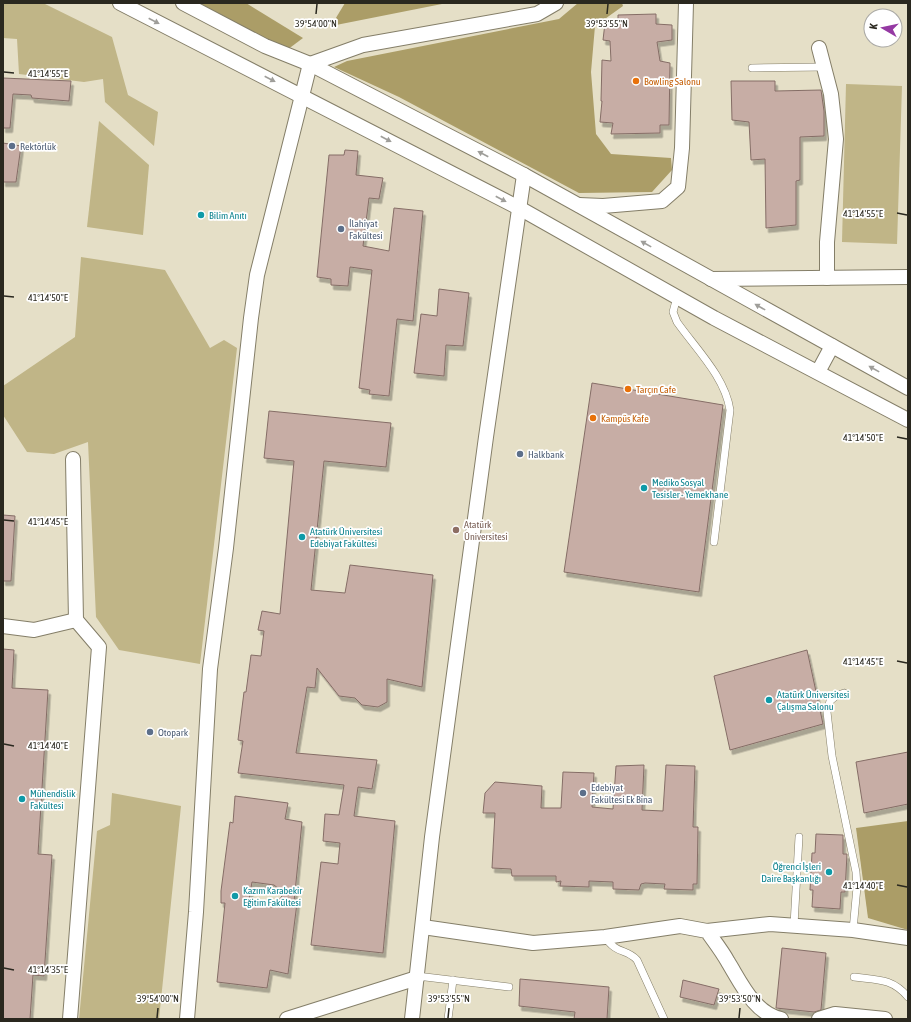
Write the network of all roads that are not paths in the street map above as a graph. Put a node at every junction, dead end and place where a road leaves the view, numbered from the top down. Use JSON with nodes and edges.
{"nodes":[{"id":1,"x":120,"y":3,"type":"edge"},
{"id":2,"x":183,"y":3,"type":"edge"},
{"id":3,"x":556,"y":3,"type":"edge"},
{"id":4,"x":686,"y":3,"type":"edge"},
{"id":5,"x":819,"y":48,"type":"dead end"},
{"id":6,"x":310,"y":64,"type":"junction"},
{"id":7,"x":824,"y":67,"type":"junction"},
{"id":8,"x":752,"y":68,"type":"dead end"},
{"id":9,"x":301,"y":95,"type":"junction"},
{"id":10,"x":524,"y":175,"type":"junction"},
{"id":11,"x":577,"y":205,"type":"junction"},
{"id":12,"x":521,"y":209,"type":"junction"},
{"id":13,"x":908,"y":277,"type":"edge"},
{"id":14,"x":827,"y":278,"type":"junction"},
{"id":15,"x":710,"y":279,"type":"junction"},
{"id":16,"x":677,"y":297,"type":"junction"},
{"id":17,"x":832,"y":346,"type":"junction"},
{"id":18,"x":818,"y":372,"type":"junction"},
{"id":19,"x":908,"y":388,"type":"edge"},
{"id":20,"x":908,"y":420,"type":"edge"},
{"id":21,"x":73,"y":459,"type":"dead end"},
{"id":22,"x":714,"y":542,"type":"dead end"},
{"id":23,"x":76,"y":620,"type":"junction"},
{"id":24,"x":3,"y":626,"type":"edge"},
{"id":25,"x":844,"y":693,"type":"dead end"},
{"id":26,"x":799,"y":837,"type":"dead end"},
{"id":27,"x":794,"y":925,"type":"junction"},
{"id":28,"x":423,"y":927,"type":"junction"},
{"id":29,"x":853,"y":930,"type":"junction"},
{"id":30,"x":707,"y":931,"type":"junction"},
{"id":31,"x":605,"y":937,"type":"junction"},
{"id":32,"x":908,"y":938,"type":"edge"},
{"id":33,"x":417,"y":977,"type":"junction"},
{"id":34,"x":854,"y":977,"type":"dead end"},
{"id":35,"x":453,"y":980,"type":"junction"},
{"id":36,"x":509,"y":987,"type":"dead end"},
{"id":37,"x":908,"y":998,"type":"edge"},
{"id":38,"x":70,"y":1019,"type":"edge"},
{"id":39,"x":187,"y":1019,"type":"edge"},
{"id":40,"x":287,"y":1019,"type":"edge"},
{"id":41,"x":412,"y":1019,"type":"edge"},
{"id":42,"x":448,"y":1019,"type":"edge"},
{"id":43,"x":664,"y":1019,"type":"edge"},
{"id":44,"x":781,"y":1019,"type":"edge"},
{"id":45,"x":819,"y":1019,"type":"edge"},
{"id":46,"x":885,"y":1019,"type":"edge"}],
"edges":[{"from":1,"to":9,"type":"street","one_way":true},
{"from":2,"to":6,"type":"street"},
{"from":3,"to":6,"type":"street"},
{"from":4,"to":11,"type":"street"},
{"from":5,"to":7,"type":"street"},
{"from":6,"to":9,"type":"street"},
{"from":10,"to":6,"type":"street","one_way":true},
{"from":7,"to":8,"type":"lane"},
{"from":7,"to":14,"type":"street"},
{"from":9,"to":12,"type":"street","one_way":true},
{"from":9,"to":39,"type":"street"},
{"from":10,"to":11,"type":"street"},
{"from":10,"to":12,"type":"street"},
{"from":15,"to":11,"type":"street","one_way":true},
{"from":12,"to":16,"type":"street"},
{"from":12,"to":28,"type":"street"},
{"from":13,"to":14,"type":"street"},
{"from":14,"to":15,"type":"street"},
{"from":17,"to":15,"type":"street","one_way":true},
{"from":16,"to":18,"type":"street"},
{"from":16,"to":22,"type":"lane"},
{"from":17,"to":18,"type":"street"},
{"from":19,"to":17,"type":"street","one_way":true},
{"from":18,"to":20,"type":"street"},
{"from":21,"to":23,"type":"street"},
{"from":23,"to":24,"type":"street"},
{"from":23,"to":38,"type":"street"},
{"from":25,"to":29,"type":"lane"},
{"from":26,"to":27,"type":"lane"},
{"from":27,"to":29,"type":"street"},
{"from":27,"to":30,"type":"street"},
{"from":28,"to":31,"type":"street"},
{"from":28,"to":33,"type":"street"},
{"from":29,"to":32,"type":"street"},
{"from":30,"to":31,"type":"street"},
{"from":30,"to":44,"type":"street"},
{"from":31,"to":43,"type":"lane"},
{"from":33,"to":35,"type":"lane"},
{"from":33,"to":40,"type":"street"},
{"from":33,"to":41,"type":"street"},
{"from":34,"to":37,"type":"lane"},
{"from":35,"to":36,"type":"lane"},
{"from":35,"to":42,"type":"lane"},
{"from":45,"to":46,"type":"street"}]}
